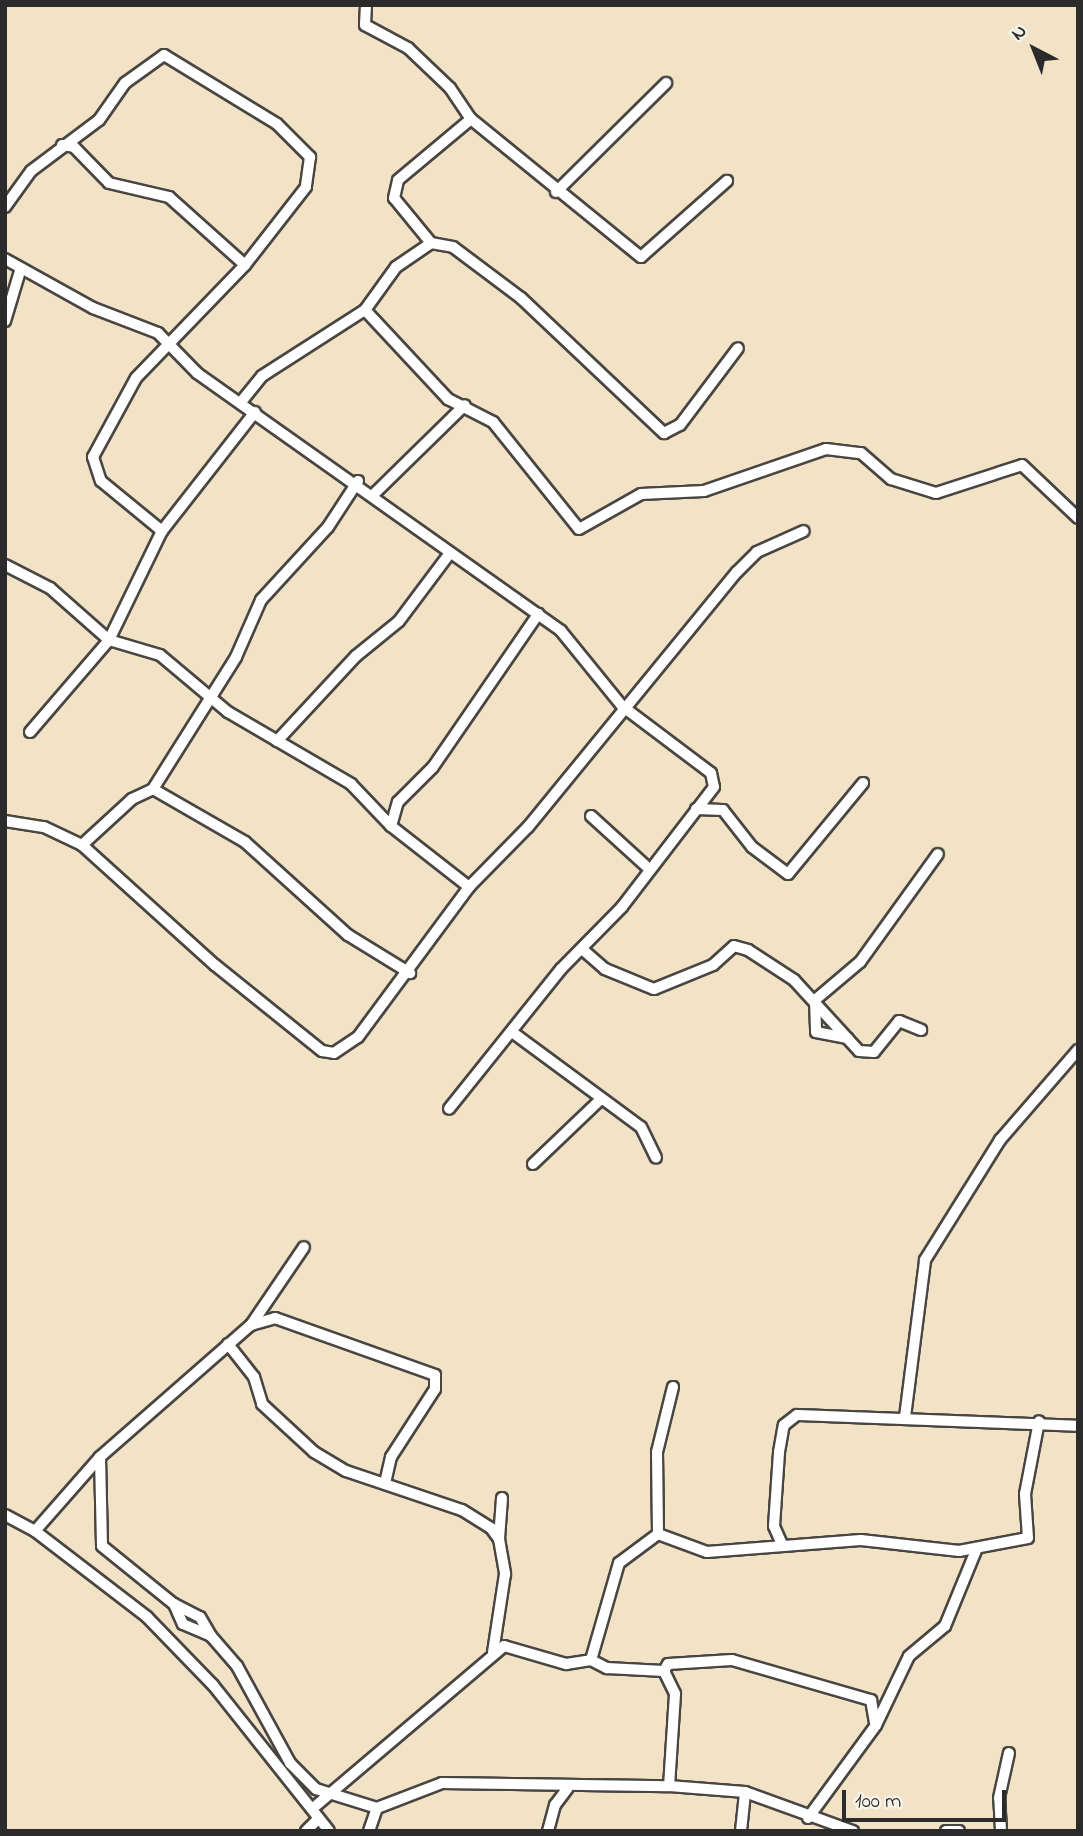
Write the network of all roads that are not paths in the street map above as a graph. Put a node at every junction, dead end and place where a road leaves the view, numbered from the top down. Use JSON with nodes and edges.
{"nodes":[{"id":1,"x":366,"y":5,"type":"edge"},
{"id":2,"x":666,"y":83,"type":"dead end"},
{"id":3,"x":471,"y":119,"type":"junction"},
{"id":4,"x":62,"y":145,"type":"junction"},
{"id":5,"x":727,"y":181,"type":"dead end"},
{"id":6,"x":556,"y":192,"type":"junction"},
{"id":7,"x":5,"y":207,"type":"edge"},
{"id":8,"x":431,"y":243,"type":"junction"},
{"id":9,"x":5,"y":259,"type":"edge"},
{"id":10,"x":245,"y":265,"type":"junction"},
{"id":11,"x":20,"y":271,"type":"junction"},
{"id":12,"x":365,"y":310,"type":"junction"},
{"id":13,"x":5,"y":321,"type":"edge"},
{"id":14,"x":166,"y":341,"type":"junction"},
{"id":15,"x":737,"y":348,"type":"dead end"},
{"id":16,"x":242,"y":402,"type":"junction"},
{"id":17,"x":465,"y":405,"type":"junction"},
{"id":18,"x":255,"y":412,"type":"junction"},
{"id":19,"x":358,"y":481,"type":"junction"},
{"id":20,"x":374,"y":494,"type":"junction"},
{"id":21,"x":1078,"y":518,"type":"edge"},
{"id":22,"x":162,"y":531,"type":"junction"},
{"id":23,"x":804,"y":531,"type":"dead end"},
{"id":24,"x":450,"y":553,"type":"junction"},
{"id":25,"x":5,"y":565,"type":"edge"},
{"id":26,"x":538,"y":614,"type":"junction"},
{"id":27,"x":109,"y":640,"type":"junction"},
{"id":28,"x":210,"y":699,"type":"junction"},
{"id":29,"x":622,"y":706,"type":"junction"},
{"id":30,"x":30,"y":732,"type":"dead end"},
{"id":31,"x":277,"y":741,"type":"junction"},
{"id":32,"x":863,"y":783,"type":"dead end"},
{"id":33,"x":153,"y":789,"type":"junction"},
{"id":34,"x":696,"y":809,"type":"junction"},
{"id":35,"x":591,"y":816,"type":"dead end"},
{"id":36,"x":5,"y":821,"type":"edge"},
{"id":37,"x":391,"y":826,"type":"junction"},
{"id":38,"x":82,"y":845,"type":"junction"},
{"id":39,"x":938,"y":854,"type":"dead end"},
{"id":40,"x":647,"y":866,"type":"junction"},
{"id":41,"x":469,"y":887,"type":"junction"},
{"id":42,"x":582,"y":949,"type":"junction"},
{"id":43,"x":410,"y":973,"type":"junction"},
{"id":44,"x":815,"y":1000,"type":"junction"},
{"id":45,"x":921,"y":1030,"type":"dead end"},
{"id":46,"x":512,"y":1032,"type":"junction"},
{"id":47,"x":847,"y":1038,"type":"junction"},
{"id":48,"x":1078,"y":1050,"type":"edge"},
{"id":49,"x":600,"y":1100,"type":"junction"},
{"id":50,"x":449,"y":1109,"type":"dead end"},
{"id":51,"x":656,"y":1158,"type":"dead end"},
{"id":52,"x":533,"y":1164,"type":"dead end"},
{"id":53,"x":304,"y":1247,"type":"dead end"},
{"id":54,"x":251,"y":1325,"type":"junction"},
{"id":55,"x":228,"y":1344,"type":"junction"},
{"id":56,"x":673,"y":1387,"type":"dead end"},
{"id":57,"x":905,"y":1417,"type":"junction"},
{"id":58,"x":1039,"y":1421,"type":"junction"},
{"id":59,"x":1078,"y":1426,"type":"edge"},
{"id":60,"x":100,"y":1457,"type":"junction"},
{"id":61,"x":385,"y":1482,"type":"junction"},
{"id":62,"x":502,"y":1498,"type":"dead end"},
{"id":63,"x":5,"y":1516,"type":"edge"},
{"id":64,"x":35,"y":1531,"type":"junction"},
{"id":65,"x":658,"y":1534,"type":"junction"},
{"id":66,"x":499,"y":1539,"type":"junction"},
{"id":67,"x":781,"y":1542,"type":"junction"},
{"id":68,"x":977,"y":1548,"type":"junction"},
{"id":69,"x":493,"y":1652,"type":"junction"},
{"id":70,"x":592,"y":1660,"type":"junction"},
{"id":71,"x":664,"y":1671,"type":"junction"},
{"id":72,"x":876,"y":1725,"type":"junction"},
{"id":73,"x":1009,"y":1753,"type":"dead end"},
{"id":74,"x":290,"y":1763,"type":"junction"},
{"id":75,"x":277,"y":1766,"type":"junction"},
{"id":76,"x":669,"y":1786,"type":"junction"},
{"id":77,"x":568,"y":1788,"type":"junction"},
{"id":78,"x":334,"y":1791,"type":"junction"},
{"id":79,"x":745,"y":1792,"type":"junction"},
{"id":80,"x":377,"y":1808,"type":"junction"},
{"id":81,"x":315,"y":1814,"type":"junction"},
{"id":82,"x":808,"y":1818,"type":"junction"},
{"id":83,"x":306,"y":1831,"type":"edge"},
{"id":84,"x":330,"y":1831,"type":"edge"},
{"id":85,"x":369,"y":1831,"type":"edge"},
{"id":86,"x":548,"y":1831,"type":"edge"},
{"id":87,"x":741,"y":1831,"type":"edge"},
{"id":88,"x":853,"y":1831,"type":"edge"},
{"id":89,"x":946,"y":1831,"type":"edge"},
{"id":90,"x":959,"y":1831,"type":"edge"},
{"id":91,"x":1001,"y":1831,"type":"edge"}],
"edges":[{"from":1,"to":3,"type":"street"},
{"from":2,"to":6,"type":"street"},
{"from":3,"to":6,"type":"street"},
{"from":3,"to":8,"type":"street"},
{"from":4,"to":7,"type":"street"},
{"from":4,"to":10,"type":"street"},
{"from":4,"to":10,"type":"street"},
{"from":5,"to":6,"type":"street"},
{"from":8,"to":12,"type":"street"},
{"from":8,"to":15,"type":"street"},
{"from":9,"to":11,"type":"street"},
{"from":10,"to":14,"type":"street"},
{"from":11,"to":13,"type":"street"},
{"from":11,"to":14,"type":"street"},
{"from":12,"to":16,"type":"street"},
{"from":12,"to":17,"type":"street"},
{"from":14,"to":16,"type":"street"},
{"from":14,"to":22,"type":"street"},
{"from":16,"to":18,"type":"street"},
{"from":17,"to":20,"type":"street"},
{"from":17,"to":21,"type":"street"},
{"from":18,"to":19,"type":"street"},
{"from":18,"to":22,"type":"street"},
{"from":19,"to":20,"type":"street"},
{"from":19,"to":28,"type":"street"},
{"from":20,"to":24,"type":"street"},
{"from":22,"to":27,"type":"street"},
{"from":23,"to":29,"type":"street"},
{"from":24,"to":26,"type":"street"},
{"from":24,"to":31,"type":"street"},
{"from":25,"to":27,"type":"street"},
{"from":26,"to":29,"type":"street"},
{"from":26,"to":37,"type":"street"},
{"from":27,"to":28,"type":"street"},
{"from":27,"to":30,"type":"street"},
{"from":28,"to":31,"type":"street"},
{"from":28,"to":33,"type":"street"},
{"from":29,"to":34,"type":"street"},
{"from":29,"to":41,"type":"street"},
{"from":31,"to":37,"type":"street"},
{"from":32,"to":34,"type":"street"},
{"from":33,"to":38,"type":"street"},
{"from":33,"to":43,"type":"street"},
{"from":34,"to":40,"type":"street"},
{"from":35,"to":40,"type":"street"},
{"from":36,"to":38,"type":"street"},
{"from":37,"to":41,"type":"street"},
{"from":38,"to":43,"type":"street"},
{"from":39,"to":44,"type":"street"},
{"from":40,"to":42,"type":"street"},
{"from":41,"to":43,"type":"street"},
{"from":42,"to":44,"type":"street"},
{"from":42,"to":46,"type":"street"},
{"from":44,"to":47,"type":"street"},
{"from":44,"to":47,"type":"street"},
{"from":45,"to":47,"type":"street"},
{"from":46,"to":49,"type":"street"},
{"from":46,"to":50,"type":"street"},
{"from":48,"to":57,"type":"street"},
{"from":49,"to":51,"type":"street"},
{"from":49,"to":52,"type":"street"},
{"from":53,"to":54,"type":"street"},
{"from":54,"to":55,"type":"street"},
{"from":54,"to":61,"type":"street"},
{"from":55,"to":60,"type":"street"},
{"from":55,"to":61,"type":"street"},
{"from":56,"to":65,"type":"street"},
{"from":57,"to":58,"type":"street"},
{"from":57,"to":67,"type":"street"},
{"from":58,"to":59,"type":"street"},
{"from":58,"to":68,"type":"street"},
{"from":60,"to":64,"type":"street"},
{"from":60,"to":74,"type":"street"},
{"from":61,"to":66,"type":"street"},
{"from":62,"to":66,"type":"street"},
{"from":63,"to":64,"type":"street"},
{"from":64,"to":75,"type":"street"},
{"from":65,"to":67,"type":"street"},
{"from":65,"to":70,"type":"street"},
{"from":66,"to":69,"type":"street"},
{"from":67,"to":68,"type":"street"},
{"from":68,"to":72,"type":"street"},
{"from":69,"to":70,"type":"street"},
{"from":69,"to":78,"type":"street"},
{"from":70,"to":71,"type":"street"},
{"from":71,"to":72,"type":"street"},
{"from":71,"to":76,"type":"street"},
{"from":72,"to":82,"type":"street"},
{"from":73,"to":91,"type":"street"},
{"from":74,"to":75,"type":"street"},
{"from":74,"to":78,"type":"street"},
{"from":75,"to":81,"type":"street"},
{"from":76,"to":77,"type":"street"},
{"from":76,"to":79,"type":"street"},
{"from":77,"to":80,"type":"street"},
{"from":77,"to":86,"type":"street"},
{"from":78,"to":80,"type":"street"},
{"from":78,"to":81,"type":"street"},
{"from":79,"to":82,"type":"street"},
{"from":79,"to":87,"type":"street"},
{"from":80,"to":85,"type":"street"},
{"from":81,"to":83,"type":"street"},
{"from":81,"to":84,"type":"street"},
{"from":82,"to":88,"type":"street"},
{"from":89,"to":90,"type":"street"}]}
